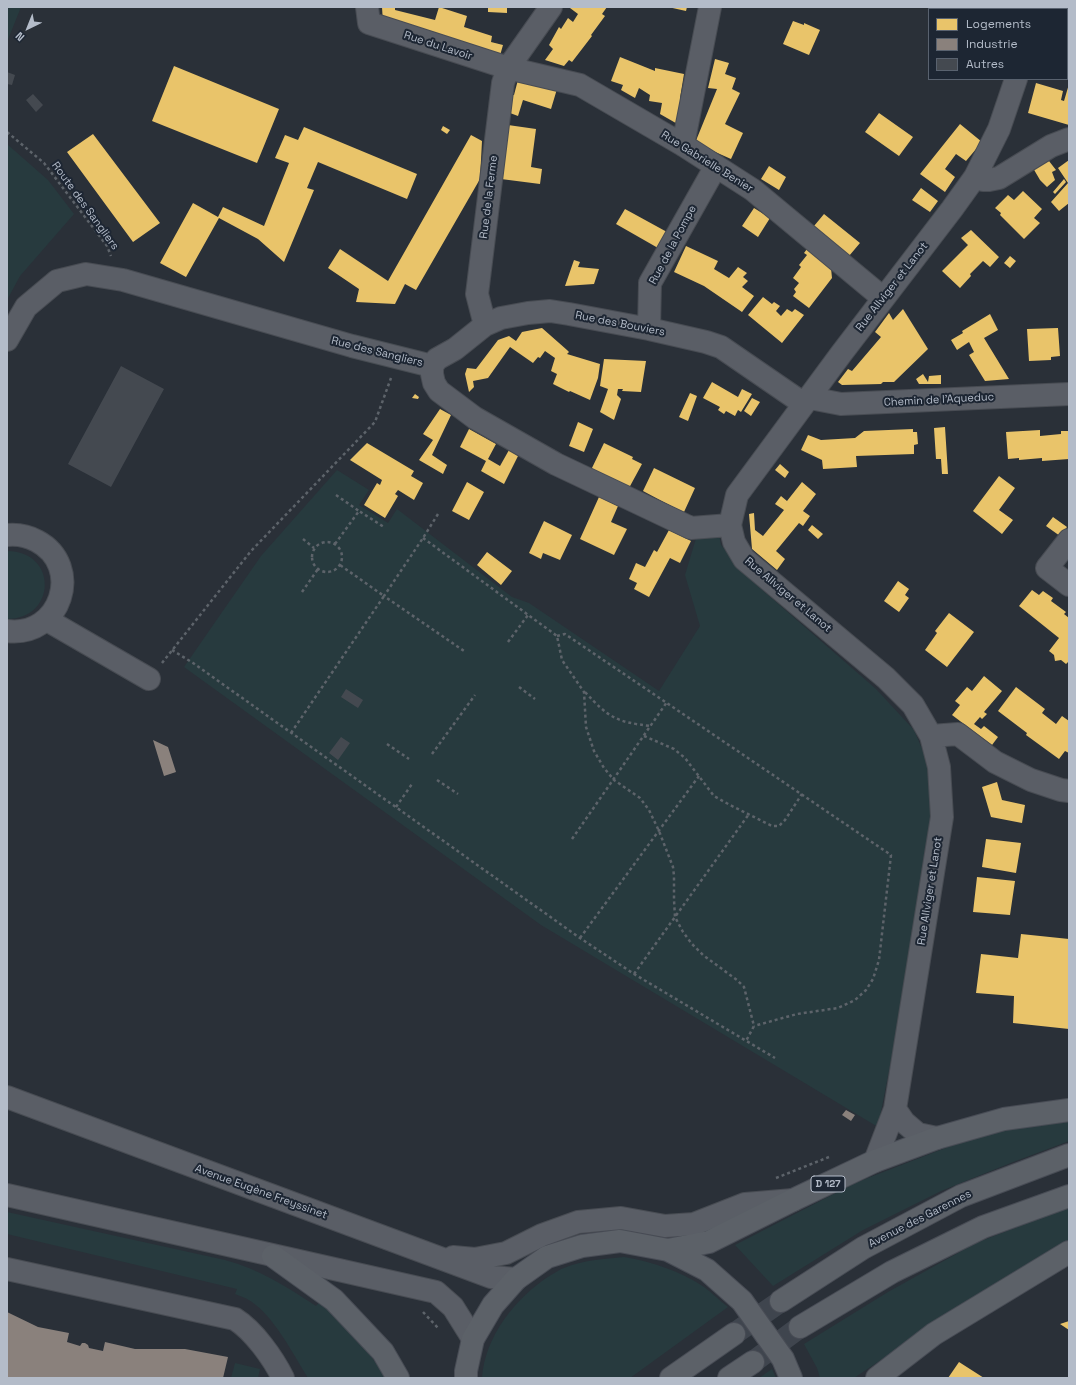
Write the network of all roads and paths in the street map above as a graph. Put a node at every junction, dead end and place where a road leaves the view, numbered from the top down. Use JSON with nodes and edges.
{"nodes":[{"id":1,"x":551,"y":7,"type":"edge"},
{"id":2,"x":710,"y":7,"type":"edge"},
{"id":3,"x":368,"y":15,"type":"edge"},
{"id":4,"x":508,"y":68,"type":"junction"},
{"id":5,"x":1016,"y":80,"type":"edge"},
{"id":6,"x":7,"y":132,"type":"edge"},
{"id":7,"x":1069,"y":139,"type":"edge"},
{"id":8,"x":683,"y":145,"type":"junction"},
{"id":9,"x":716,"y":166,"type":"junction"},
{"id":10,"x":974,"y":177,"type":"junction"},
{"id":11,"x":123,"y":280,"type":"junction"},
{"id":12,"x":883,"y":298,"type":"junction"},
{"id":13,"x":485,"y":325,"type":"junction"},
{"id":14,"x":649,"y":329,"type":"junction"},
{"id":15,"x":7,"y":340,"type":"edge"},
{"id":16,"x":398,"y":357,"type":"junction"},
{"id":17,"x":432,"y":366,"type":"junction"},
{"id":18,"x":1069,"y":394,"type":"edge"},
{"id":19,"x":807,"y":401,"type":"junction"},
{"id":20,"x":336,"y":495,"type":"dead end"},
{"id":21,"x":359,"y":511,"type":"junction"},
{"id":22,"x":438,"y":514,"type":"dead end"},
{"id":23,"x":730,"y":525,"type":"junction"},
{"id":24,"x":384,"y":527,"type":"dead end"},
{"id":25,"x":7,"y":536,"type":"edge"},
{"id":26,"x":423,"y":538,"type":"junction"},
{"id":27,"x":303,"y":539,"type":"dead end"},
{"id":28,"x":1069,"y":540,"type":"edge"},
{"id":29,"x":335,"y":544,"type":"junction"},
{"id":30,"x":314,"y":548,"type":"junction"},
{"id":31,"x":340,"y":564,"type":"junction"},
{"id":32,"x":318,"y":569,"type":"junction"},
{"id":33,"x":1069,"y":585,"type":"edge"},
{"id":34,"x":302,"y":592,"type":"dead end"},
{"id":35,"x":384,"y":596,"type":"junction"},
{"id":36,"x":528,"y":615,"type":"junction"},
{"id":37,"x":47,"y":620,"type":"junction"},
{"id":38,"x":7,"y":631,"type":"edge"},
{"id":39,"x":558,"y":636,"type":"junction"},
{"id":40,"x":508,"y":642,"type":"dead end"},
{"id":41,"x":172,"y":650,"type":"junction"},
{"id":42,"x":464,"y":652,"type":"dead end"},
{"id":43,"x":149,"y":679,"type":"joint"},
{"id":44,"x":519,"y":687,"type":"dead end"},
{"id":45,"x":584,"y":692,"type":"junction"},
{"id":46,"x":475,"y":695,"type":"dead end"},
{"id":47,"x":535,"y":699,"type":"dead end"},
{"id":48,"x":667,"y":702,"type":"junction"},
{"id":49,"x":651,"y":726,"type":"junction"},
{"id":50,"x":291,"y":733,"type":"junction"},
{"id":51,"x":644,"y":736,"type":"junction"},
{"id":52,"x":931,"y":736,"type":"junction"},
{"id":53,"x":387,"y":744,"type":"dead end"},
{"id":54,"x":432,"y":754,"type":"dead end"},
{"id":55,"x":409,"y":759,"type":"dead end"},
{"id":56,"x":698,"y":776,"type":"junction"},
{"id":57,"x":437,"y":780,"type":"dead end"},
{"id":58,"x":614,"y":780,"type":"junction"},
{"id":59,"x":412,"y":784,"type":"dead end"},
{"id":60,"x":1069,"y":791,"type":"edge"},
{"id":61,"x":458,"y":794,"type":"dead end"},
{"id":62,"x":802,"y":794,"type":"junction"},
{"id":63,"x":396,"y":808,"type":"junction"},
{"id":64,"x":749,"y":814,"type":"junction"},
{"id":65,"x":659,"y":831,"type":"junction"},
{"id":66,"x":572,"y":838,"type":"dead end"},
{"id":67,"x":675,"y":917,"type":"junction"},
{"id":68,"x":580,"y":938,"type":"junction"},
{"id":69,"x":634,"y":974,"type":"junction"},
{"id":70,"x":754,"y":1026,"type":"junction"},
{"id":71,"x":746,"y":1041,"type":"junction"},
{"id":72,"x":775,"y":1058,"type":"dead end"},
{"id":73,"x":7,"y":1097,"type":"edge"},
{"id":74,"x":895,"y":1108,"type":"junction"},
{"id":75,"x":1069,"y":1110,"type":"edge"},
{"id":76,"x":937,"y":1138,"type":"junction"},
{"id":77,"x":836,"y":1154,"type":"dead end"},
{"id":78,"x":1069,"y":1155,"type":"edge"},
{"id":79,"x":875,"y":1162,"type":"junction"},
{"id":80,"x":773,"y":1180,"type":"dead end"},
{"id":81,"x":7,"y":1195,"type":"edge"},
{"id":82,"x":1069,"y":1196,"type":"edge"},
{"id":83,"x":793,"y":1200,"type":"junction"},
{"id":84,"x":668,"y":1250,"type":"junction"},
{"id":85,"x":1069,"y":1252,"type":"edge"},
{"id":86,"x":431,"y":1255,"type":"junction"},
{"id":87,"x":273,"y":1256,"type":"junction"},
{"id":88,"x":7,"y":1268,"type":"edge"},
{"id":89,"x":516,"y":1279,"type":"junction"},
{"id":90,"x":781,"y":1301,"type":"tunnel mouth"},
{"id":91,"x":800,"y":1327,"type":"tunnel mouth"},
{"id":92,"x":734,"y":1334,"type":"tunnel mouth"},
{"id":93,"x":473,"y":1339,"type":"junction"},
{"id":94,"x":752,"y":1362,"type":"tunnel mouth"},
{"id":95,"x":283,"y":1378,"type":"edge"},
{"id":96,"x":398,"y":1378,"type":"edge"},
{"id":97,"x":466,"y":1378,"type":"edge"},
{"id":98,"x":671,"y":1378,"type":"edge"},
{"id":99,"x":729,"y":1378,"type":"edge"},
{"id":100,"x":791,"y":1378,"type":"edge"},
{"id":101,"x":877,"y":1378,"type":"edge"}],
"edges":[{"from":1,"to":4,"type":"street","name":"Rue de la Ferme"},
{"from":2,"to":8,"type":"street"},
{"from":3,"to":4,"type":"street","name":"Rue du Lavoir"},
{"from":4,"to":8,"type":"street","name":"Rue Gabrielle Benier"},
{"from":4,"to":13,"type":"street","name":"Rue de la Ferme"},
{"from":5,"to":10,"type":"street","name":"Rue Allviger et Lanot"},
{"from":6,"to":11,"type":"path","name":"Route des Sangliers"},
{"from":7,"to":10,"type":"street"},
{"from":8,"to":9,"type":"street","name":"Rue Gabrielle Benier"},
{"from":9,"to":12,"type":"street","name":"Rue Gabrielle Benier"},
{"from":9,"to":14,"type":"street","name":"Rue de la Pompe"},
{"from":10,"to":12,"type":"street","name":"Rue Allviger et Lanot"},
{"from":11,"to":15,"type":"street","name":"Rue des Sangliers"},
{"from":11,"to":16,"type":"street","name":"Rue des Sangliers"},
{"from":12,"to":19,"type":"street","name":"Rue Allviger et Lanot"},
{"from":13,"to":14,"type":"street","name":"Rue des Bouviers"},
{"from":13,"to":17,"type":"street","name":"Rue des Bouviers"},
{"from":14,"to":19,"type":"street","name":"Rue des Bouviers"},
{"from":16,"to":17,"type":"street","name":"Rue des Sangliers"},
{"from":16,"to":41,"type":"path"},
{"from":17,"to":23,"type":"street","name":"Rue des Sangliers"},
{"from":18,"to":19,"type":"street","name":"Chemin de l'Aqueduc"},
{"from":19,"to":23,"type":"street","name":"Rue Allviger et Lanot"},
{"from":20,"to":21,"type":"path"},
{"from":21,"to":24,"type":"path"},
{"from":21,"to":29,"type":"path"},
{"from":22,"to":26,"type":"path"},
{"from":23,"to":52,"type":"street","name":"Rue Allviger et Lanot"},
{"from":25,"to":37,"type":"street"},
{"from":26,"to":35,"type":"path"},
{"from":26,"to":36,"type":"path"},
{"from":27,"to":30,"type":"path"},
{"from":28,"to":33,"type":"street"},
{"from":29,"to":30,"type":"path"},
{"from":29,"to":31,"type":"path"},
{"from":30,"to":32,"type":"path"},
{"from":31,"to":32,"type":"path"},
{"from":31,"to":35,"type":"path"},
{"from":32,"to":34,"type":"path"},
{"from":35,"to":42,"type":"path"},
{"from":35,"to":50,"type":"path"},
{"from":36,"to":39,"type":"path"},
{"from":36,"to":40,"type":"path"},
{"from":37,"to":38,"type":"street"},
{"from":37,"to":43,"type":"street"},
{"from":39,"to":45,"type":"path"},
{"from":39,"to":48,"type":"path"},
{"from":41,"to":43,"type":"path"},
{"from":41,"to":50,"type":"path"},
{"from":44,"to":47,"type":"path"},
{"from":45,"to":49,"type":"path"},
{"from":45,"to":58,"type":"path"},
{"from":46,"to":54,"type":"path"},
{"from":48,"to":49,"type":"path"},
{"from":48,"to":62,"type":"path"},
{"from":49,"to":51,"type":"path"},
{"from":50,"to":63,"type":"path"},
{"from":51,"to":56,"type":"path"},
{"from":51,"to":58,"type":"path"},
{"from":52,"to":60,"type":"street"},
{"from":52,"to":74,"type":"street","name":"Rue Allviger et Lanot"},
{"from":53,"to":55,"type":"path"},
{"from":56,"to":64,"type":"path"},
{"from":56,"to":65,"type":"path"},
{"from":57,"to":61,"type":"path"},
{"from":58,"to":65,"type":"path"},
{"from":58,"to":66,"type":"path"},
{"from":59,"to":63,"type":"path"},
{"from":62,"to":64,"type":"path"},
{"from":62,"to":70,"type":"path"},
{"from":63,"to":68,"type":"path"},
{"from":64,"to":67,"type":"path"},
{"from":65,"to":67,"type":"path"},
{"from":65,"to":68,"type":"path"},
{"from":67,"to":69,"type":"path"},
{"from":67,"to":70,"type":"path"},
{"from":68,"to":69,"type":"path"},
{"from":69,"to":71,"type":"path"},
{"from":70,"to":71,"type":"path"},
{"from":71,"to":72,"type":"path"},
{"from":73,"to":86,"type":"street","name":"Avenue Eugène Freyssinet"},
{"from":74,"to":76,"type":"street"},
{"from":74,"to":79,"type":"street","name":"Rue Allviger et Lanot"},
{"from":75,"to":76,"type":"main road","number":"D 127"},
{"from":76,"to":79,"type":"main road","number":"D 127"},
{"from":77,"to":80,"type":"path"},
{"from":78,"to":90,"type":"main road","name":"Avenue des Garennes"},
{"from":79,"to":83,"type":"main road","number":"D 127"},
{"from":81,"to":87,"type":"street"},
{"from":82,"to":91,"type":"main road"},
{"from":83,"to":84,"type":"main road","number":"D 127"},
{"from":83,"to":86,"type":"street"},
{"from":84,"to":89,"type":"main road"},
{"from":84,"to":100,"type":"main road"},
{"from":85,"to":101,"type":"main road"},
{"from":86,"to":89,"type":"street","name":"Avenue Eugène Freyssinet"},
{"from":87,"to":93,"type":"street"},
{"from":87,"to":96,"type":"main road"},
{"from":88,"to":95,"type":"street"},
{"from":89,"to":93,"type":"main road"},
{"from":92,"to":98,"type":"main road"},
{"from":93,"to":97,"type":"main road"},
{"from":94,"to":99,"type":"main road"}]}
